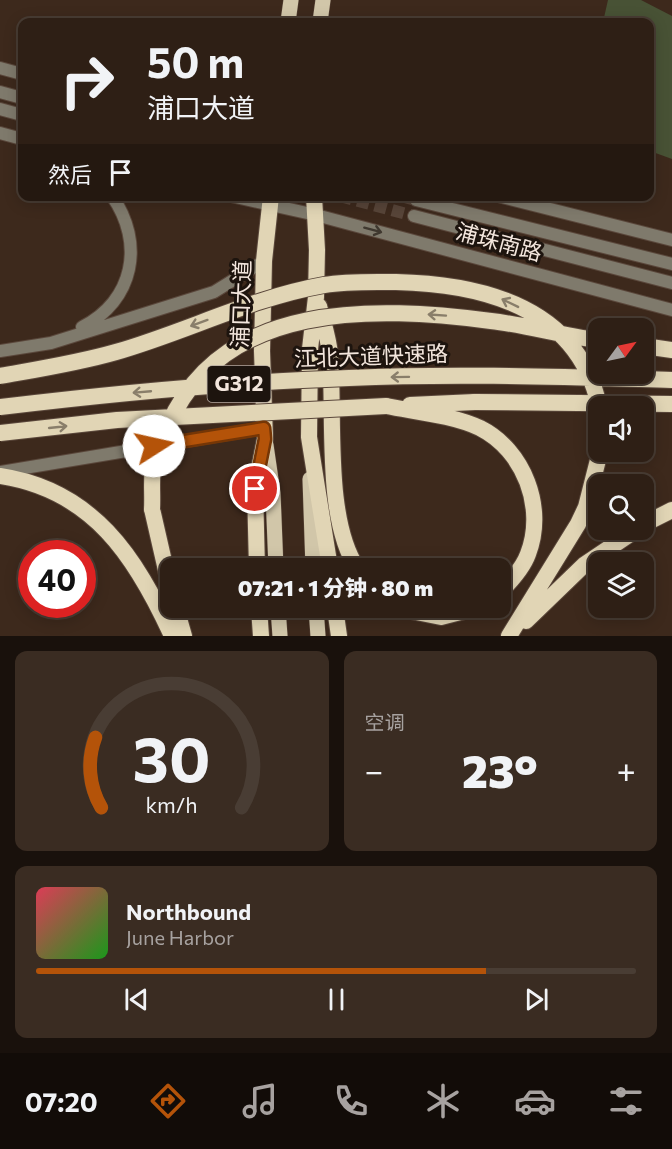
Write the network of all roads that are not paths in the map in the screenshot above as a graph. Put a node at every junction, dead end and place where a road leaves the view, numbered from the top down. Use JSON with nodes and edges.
{"nodes":[{"id":1,"x":291,"y":0,"type":"edge"},
{"id":2,"x":322,"y":0,"type":"edge"},
{"id":3,"x":289,"y":18,"type":"edge"},
{"id":4,"x":320,"y":18,"type":"edge"},
{"id":5,"x":0,"y":68,"type":"edge"},
{"id":6,"x":18,"y":73,"type":"edge"},
{"id":7,"x":0,"y":92,"type":"edge"},
{"id":8,"x":18,"y":97,"type":"edge"},
{"id":9,"x":0,"y":109,"type":"edge"},
{"id":10,"x":18,"y":114,"type":"edge"},
{"id":11,"x":0,"y":133,"type":"edge"},
{"id":12,"x":18,"y":138,"type":"edge"},
{"id":13,"x":114,"y":201,"type":"edge"},
{"id":14,"x":270,"y":201,"type":"edge"},
{"id":15,"x":315,"y":201,"type":"edge"},
{"id":16,"x":420,"y":201,"type":"tunnel mouth"},
{"id":17,"x":518,"y":201,"type":"edge"},
{"id":18,"x":316,"y":215,"type":"junction"},
{"id":19,"x":414,"y":216,"type":"tunnel mouth"},
{"id":20,"x":672,"y":240,"type":"edge"},
{"id":21,"x":264,"y":261,"type":"junction"},
{"id":22,"x":672,"y":264,"type":"edge"},
{"id":23,"x":672,"y":283,"type":"edge"},
{"id":24,"x":316,"y":297,"type":"junction"},
{"id":25,"x":672,"y":310,"type":"edge"},
{"id":26,"x":588,"y":338,"type":"edge"},
{"id":27,"x":51,"y":343,"type":"junction"},
{"id":28,"x":654,"y":347,"type":"edge"},
{"id":29,"x":672,"y":350,"type":"edge"},
{"id":30,"x":0,"y":351,"type":"edge"},
{"id":31,"x":0,"y":376,"type":"edge"},
{"id":32,"x":672,"y":380,"type":"edge"},
{"id":33,"x":596,"y":396,"type":"edge"},
{"id":34,"x":672,"y":404,"type":"edge"},
{"id":35,"x":386,"y":406,"type":"junction"},
{"id":36,"x":0,"y":407,"type":"edge"},
{"id":37,"x":0,"y":434,"type":"edge"},
{"id":38,"x":264,"y":434,"type":"junction"},
{"id":39,"x":309,"y":436,"type":"junction"},
{"id":40,"x":597,"y":462,"type":"edge"},
{"id":41,"x":0,"y":474,"type":"edge"},
{"id":42,"x":672,"y":510,"type":"edge"},
{"id":43,"x":654,"y":519,"type":"edge"},
{"id":44,"x":621,"y":540,"type":"edge"},
{"id":45,"x":163,"y":558,"type":"edge"},
{"id":46,"x":257,"y":558,"type":"edge"},
{"id":47,"x":276,"y":558,"type":"edge"},
{"id":48,"x":313,"y":558,"type":"edge"},
{"id":49,"x":328,"y":558,"type":"edge"},
{"id":50,"x":351,"y":558,"type":"edge"},
{"id":51,"x":511,"y":580,"type":"edge"},
{"id":52,"x":179,"y":618,"type":"edge"},
{"id":53,"x":260,"y":618,"type":"edge"},
{"id":54,"x":279,"y":618,"type":"edge"},
{"id":55,"x":317,"y":618,"type":"edge"},
{"id":56,"x":336,"y":618,"type":"edge"},
{"id":57,"x":172,"y":636,"type":"edge"},
{"id":58,"x":184,"y":636,"type":"edge"},
{"id":59,"x":261,"y":636,"type":"edge"},
{"id":60,"x":280,"y":636,"type":"edge"},
{"id":61,"x":318,"y":636,"type":"edge"},
{"id":62,"x":339,"y":636,"type":"edge"},
{"id":63,"x":510,"y":636,"type":"edge"}],
"edges":[{"from":1,"to":3,"type":"main road"},
{"from":2,"to":4,"type":"main road"},
{"from":5,"to":6,"type":"street"},
{"from":7,"to":8,"type":"street"},
{"from":9,"to":10,"type":"street"},
{"from":11,"to":12,"type":"street"},
{"from":13,"to":27,"type":"street"},
{"from":14,"to":18,"type":"street","name":"浦珠南路"},
{"from":14,"to":21,"type":"highway","name":"浦口大道"},
{"from":15,"to":18,"type":"highway"},
{"from":16,"to":22,"type":"street","name":"浦珠南路"},
{"from":17,"to":20,"type":"street","name":"浦珠南路"},
{"from":18,"to":24,"type":"highway"},
{"from":18,"to":25,"type":"street","name":"浦珠南路","one_way":true},
{"from":19,"to":23,"type":"street","name":"浦珠南路"},
{"from":21,"to":27,"type":"street"},
{"from":21,"to":38,"type":"highway","name":"浦口大道"},
{"from":24,"to":39,"type":"highway"},
{"from":24,"to":50,"type":"highway"},
{"from":26,"to":45,"type":"highway","one_way":true,"bridge":true},
{"from":27,"to":30,"type":"street"},
{"from":28,"to":29,"type":"highway"},
{"from":33,"to":31,"type":"highway","one_way":true,"bridge":true},
{"from":32,"to":36,"type":"highway","name":"江北大道快速路","number":"G312","one_way":true,"bridge":true},
{"from":34,"to":35,"type":"highway","number":"G312","bridge":true},
{"from":37,"to":35,"type":"highway","number":"G312","one_way":true,"bridge":true},
{"from":35,"to":51,"type":"highway"},
{"from":38,"to":41,"type":"street"},
{"from":38,"to":46,"type":"highway","name":"浦口大道"},
{"from":38,"to":47,"type":"main road","name":"浦口大道"},
{"from":39,"to":48,"type":"main road"},
{"from":39,"to":49,"type":"highway"},
{"from":40,"to":63,"type":"highway"},
{"from":41,"to":57,"type":"highway"},
{"from":42,"to":43,"type":"highway"},
{"from":44,"to":63,"type":"highway"},
{"from":52,"to":58,"type":"highway"},
{"from":53,"to":59,"type":"highway"},
{"from":54,"to":60,"type":"main road"},
{"from":55,"to":61,"type":"main road"},
{"from":56,"to":62,"type":"highway"}]}
